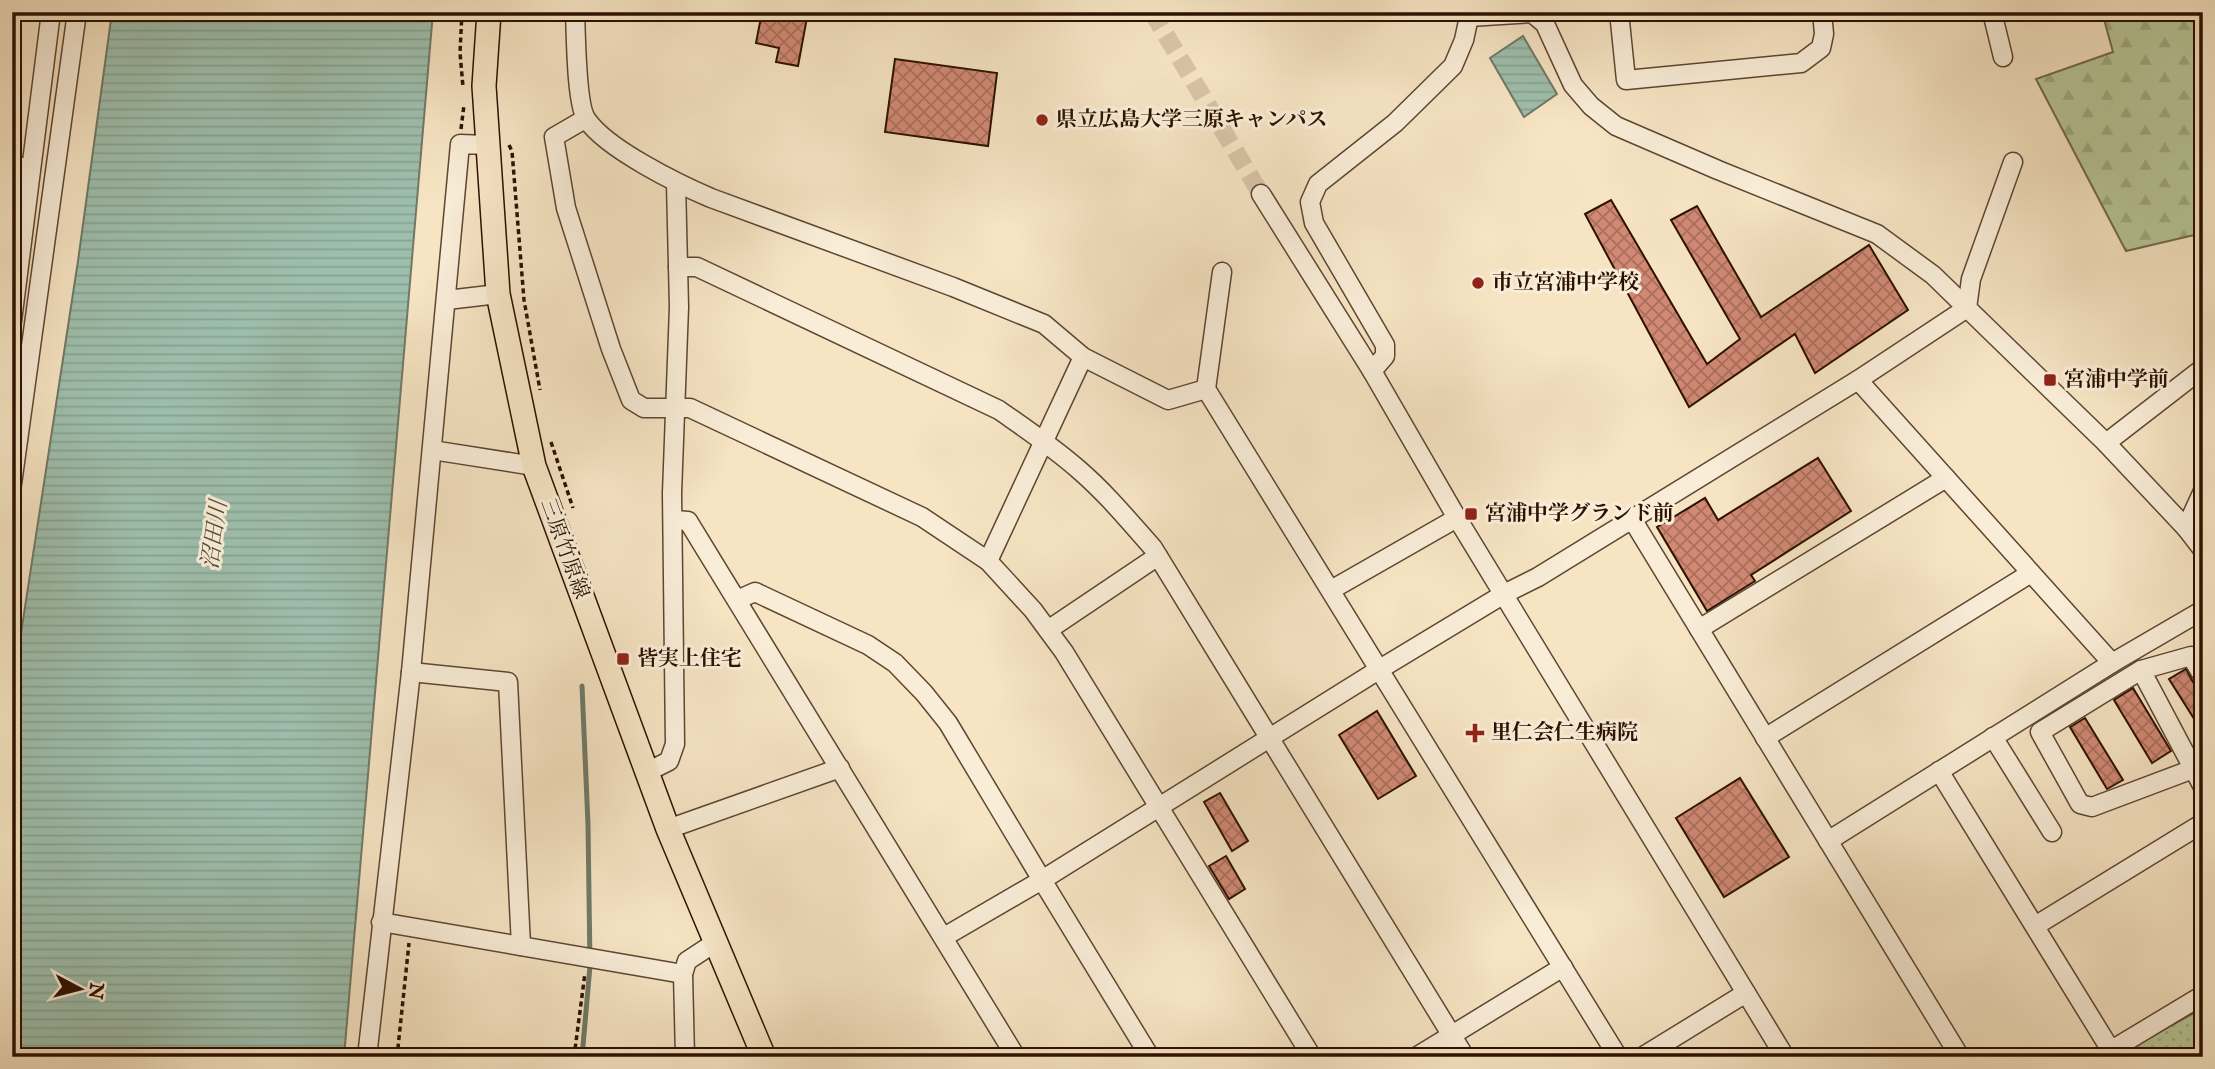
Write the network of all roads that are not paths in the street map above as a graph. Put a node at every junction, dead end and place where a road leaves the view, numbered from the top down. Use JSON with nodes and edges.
{"nodes":[{"id":1,"x":51,"y":12,"type":"edge"},
{"id":2,"x":77,"y":12,"type":"edge"},
{"id":3,"x":489,"y":12,"type":"edge"},
{"id":4,"x":575,"y":12,"type":"edge"},
{"id":5,"x":1619,"y":12,"type":"edge"},
{"id":6,"x":1822,"y":12,"type":"edge"},
{"id":7,"x":1992,"y":12,"type":"edge"},
{"id":8,"x":1470,"y":15,"type":"edge"},
{"id":9,"x":2003,"y":57,"type":"dead end"},
{"id":10,"x":585,"y":119,"type":"junction"},
{"id":11,"x":497,"y":142,"type":"junction"},
{"id":12,"x":2013,"y":162,"type":"dead end"},
{"id":13,"x":12,"y":166,"type":"edge"},
{"id":14,"x":32,"y":168,"type":"junction"},
{"id":15,"x":676,"y":183,"type":"junction"},
{"id":16,"x":1261,"y":194,"type":"tunnel mouth"},
{"id":17,"x":678,"y":267,"type":"junction"},
{"id":18,"x":1222,"y":272,"type":"dead end"},
{"id":19,"x":498,"y":294,"type":"junction"},
{"id":20,"x":446,"y":300,"type":"junction"},
{"id":21,"x":1967,"y":308,"type":"junction"},
{"id":22,"x":12,"y":321,"type":"edge"},
{"id":23,"x":1083,"y":357,"type":"junction"},
{"id":24,"x":2203,"y":368,"type":"edge"},
{"id":25,"x":1372,"y":371,"type":"junction"},
{"id":26,"x":1858,"y":380,"type":"junction"},
{"id":27,"x":1206,"y":389,"type":"junction"},
{"id":28,"x":674,"y":407,"type":"junction"},
{"id":29,"x":1044,"y":441,"type":"junction"},
{"id":30,"x":2106,"y":443,"type":"junction"},
{"id":31,"x":432,"y":450,"type":"junction"},
{"id":32,"x":534,"y":466,"type":"junction"},
{"id":33,"x":1946,"y":478,"type":"junction"},
{"id":34,"x":12,"y":484,"type":"edge"},
{"id":35,"x":2203,"y":491,"type":"edge"},
{"id":36,"x":1457,"y":518,"type":"junction"},
{"id":37,"x":1632,"y":519,"type":"junction"},
{"id":38,"x":673,"y":520,"type":"junction"},
{"id":39,"x":2186,"y":528,"type":"junction"},
{"id":40,"x":2203,"y":550,"type":"edge"},
{"id":41,"x":1158,"y":556,"type":"junction"},
{"id":42,"x":988,"y":561,"type":"junction"},
{"id":43,"x":2031,"y":573,"type":"junction"},
{"id":44,"x":1331,"y":590,"type":"junction"},
{"id":45,"x":1504,"y":594,"type":"junction"},
{"id":46,"x":737,"y":600,"type":"junction"},
{"id":47,"x":2203,"y":610,"type":"edge"},
{"id":48,"x":1699,"y":629,"type":"junction"},
{"id":49,"x":1048,"y":630,"type":"junction"},
{"id":50,"x":2112,"y":663,"type":"junction"},
{"id":51,"x":1380,"y":669,"type":"junction"},
{"id":52,"x":2141,"y":670,"type":"junction"},
{"id":53,"x":411,"y":672,"type":"junction"},
{"id":54,"x":2203,"y":676,"type":"edge"},
{"id":55,"x":1993,"y":737,"type":"junction"},
{"id":56,"x":1269,"y":738,"type":"junction"},
{"id":57,"x":1765,"y":738,"type":"junction"},
{"id":58,"x":840,"y":768,"type":"junction"},
{"id":59,"x":2193,"y":769,"type":"junction"},
{"id":60,"x":1939,"y":771,"type":"junction"},
{"id":61,"x":647,"y":772,"type":"junction"},
{"id":62,"x":2203,"y":787,"type":"edge"},
{"id":63,"x":1158,"y":807,"type":"junction"},
{"id":64,"x":2203,"y":823,"type":"edge"},
{"id":65,"x":668,"y":829,"type":"junction"},
{"id":66,"x":2052,"y":832,"type":"dead end"},
{"id":67,"x":1828,"y":841,"type":"junction"},
{"id":68,"x":1042,"y":880,"type":"junction"},
{"id":69,"x":382,"y":922,"type":"junction"},
{"id":70,"x":2035,"y":926,"type":"junction"},
{"id":71,"x":944,"y":937,"type":"junction"},
{"id":72,"x":716,"y":942,"type":"junction"},
{"id":73,"x":521,"y":946,"type":"junction"},
{"id":74,"x":1563,"y":967,"type":"junction"},
{"id":75,"x":683,"y":974,"type":"junction"},
{"id":76,"x":1746,"y":993,"type":"junction"},
{"id":77,"x":2203,"y":995,"type":"edge"},
{"id":78,"x":1452,"y":1035,"type":"junction"},
{"id":79,"x":2109,"y":1055,"type":"edge"},
{"id":80,"x":368,"y":1057,"type":"edge"},
{"id":81,"x":685,"y":1057,"type":"edge"},
{"id":82,"x":764,"y":1057,"type":"edge"},
{"id":83,"x":1016,"y":1057,"type":"edge"},
{"id":84,"x":1150,"y":1057,"type":"edge"},
{"id":85,"x":1312,"y":1057,"type":"edge"},
{"id":86,"x":1416,"y":1057,"type":"edge"},
{"id":87,"x":1465,"y":1057,"type":"edge"},
{"id":88,"x":1618,"y":1057,"type":"edge"},
{"id":89,"x":1643,"y":1057,"type":"edge"},
{"id":90,"x":1785,"y":1057,"type":"edge"},
{"id":91,"x":1960,"y":1057,"type":"edge"}],
"edges":[{"from":1,"to":14,"type":"street"},
{"from":2,"to":34,"type":"street"},
{"from":3,"to":11,"type":"main road","name":"三原竹原線"},
{"from":4,"to":10,"type":"street"},
{"from":5,"to":6,"type":"street"},
{"from":7,"to":9,"type":"street"},
{"from":8,"to":21,"type":"street"},
{"from":8,"to":25,"type":"street"},
{"from":10,"to":15,"type":"street"},
{"from":10,"to":28,"type":"street"},
{"from":11,"to":19,"type":"main road","name":"三原竹原線"},
{"from":11,"to":20,"type":"street"},
{"from":12,"to":21,"type":"street"},
{"from":13,"to":14,"type":"street"},
{"from":14,"to":22,"type":"street"},
{"from":15,"to":17,"type":"street"},
{"from":15,"to":23,"type":"street"},
{"from":16,"to":25,"type":"street"},
{"from":17,"to":28,"type":"street"},
{"from":17,"to":29,"type":"street"},
{"from":18,"to":27,"type":"street"},
{"from":19,"to":20,"type":"street"},
{"from":19,"to":32,"type":"main road","name":"三原竹原線"},
{"from":20,"to":31,"type":"street"},
{"from":21,"to":26,"type":"street"},
{"from":21,"to":30,"type":"street"},
{"from":23,"to":27,"type":"street"},
{"from":23,"to":29,"type":"street"},
{"from":24,"to":30,"type":"street"},
{"from":25,"to":36,"type":"street"},
{"from":26,"to":33,"type":"street"},
{"from":26,"to":37,"type":"street"},
{"from":27,"to":44,"type":"street"},
{"from":28,"to":38,"type":"street"},
{"from":28,"to":42,"type":"street"},
{"from":29,"to":41,"type":"street"},
{"from":29,"to":42,"type":"street"},
{"from":30,"to":39,"type":"street"},
{"from":31,"to":32,"type":"street"},
{"from":31,"to":53,"type":"street"},
{"from":32,"to":61,"type":"main road","name":"三原竹原線"},
{"from":33,"to":43,"type":"street"},
{"from":33,"to":48,"type":"street"},
{"from":35,"to":39,"type":"street"},
{"from":36,"to":44,"type":"street"},
{"from":36,"to":45,"type":"street"},
{"from":37,"to":45,"type":"street"},
{"from":37,"to":48,"type":"street"},
{"from":38,"to":46,"type":"street"},
{"from":38,"to":61,"type":"street"},
{"from":39,"to":40,"type":"street"},
{"from":41,"to":49,"type":"street"},
{"from":41,"to":56,"type":"street"},
{"from":42,"to":49,"type":"street"},
{"from":43,"to":50,"type":"street"},
{"from":43,"to":57,"type":"street"},
{"from":44,"to":51,"type":"street"},
{"from":45,"to":51,"type":"street"},
{"from":45,"to":76,"type":"street"},
{"from":46,"to":58,"type":"street"},
{"from":46,"to":68,"type":"street"},
{"from":47,"to":50,"type":"street"},
{"from":48,"to":57,"type":"street"},
{"from":49,"to":63,"type":"street"},
{"from":50,"to":55,"type":"street"},
{"from":51,"to":56,"type":"street"},
{"from":51,"to":74,"type":"street"},
{"from":52,"to":54,"type":"street"},
{"from":52,"to":59,"type":"street"},
{"from":52,"to":59,"type":"street"},
{"from":53,"to":69,"type":"street"},
{"from":53,"to":73,"type":"street"},
{"from":55,"to":60,"type":"street"},
{"from":55,"to":66,"type":"street"},
{"from":56,"to":63,"type":"street"},
{"from":56,"to":78,"type":"street"},
{"from":57,"to":67,"type":"street"},
{"from":58,"to":65,"type":"street"},
{"from":58,"to":71,"type":"street"},
{"from":59,"to":62,"type":"street"},
{"from":60,"to":67,"type":"street"},
{"from":60,"to":70,"type":"street"},
{"from":61,"to":65,"type":"main road","name":"三原竹原線"},
{"from":63,"to":68,"type":"street"},
{"from":63,"to":85,"type":"street"},
{"from":64,"to":70,"type":"street"},
{"from":65,"to":72,"type":"main road","name":"三原竹原線"},
{"from":67,"to":91,"type":"street"},
{"from":68,"to":71,"type":"street"},
{"from":68,"to":84,"type":"street"},
{"from":69,"to":73,"type":"street"},
{"from":69,"to":80,"type":"street"},
{"from":70,"to":79,"type":"street"},
{"from":71,"to":83,"type":"street"},
{"from":72,"to":75,"type":"street"},
{"from":72,"to":82,"type":"main road","name":"三原竹原線"},
{"from":73,"to":75,"type":"street"},
{"from":74,"to":78,"type":"street"},
{"from":74,"to":88,"type":"street"},
{"from":75,"to":81,"type":"street"},
{"from":76,"to":89,"type":"street"},
{"from":76,"to":90,"type":"street"},
{"from":77,"to":79,"type":"street"},
{"from":78,"to":86,"type":"street"},
{"from":78,"to":87,"type":"street"}]}
